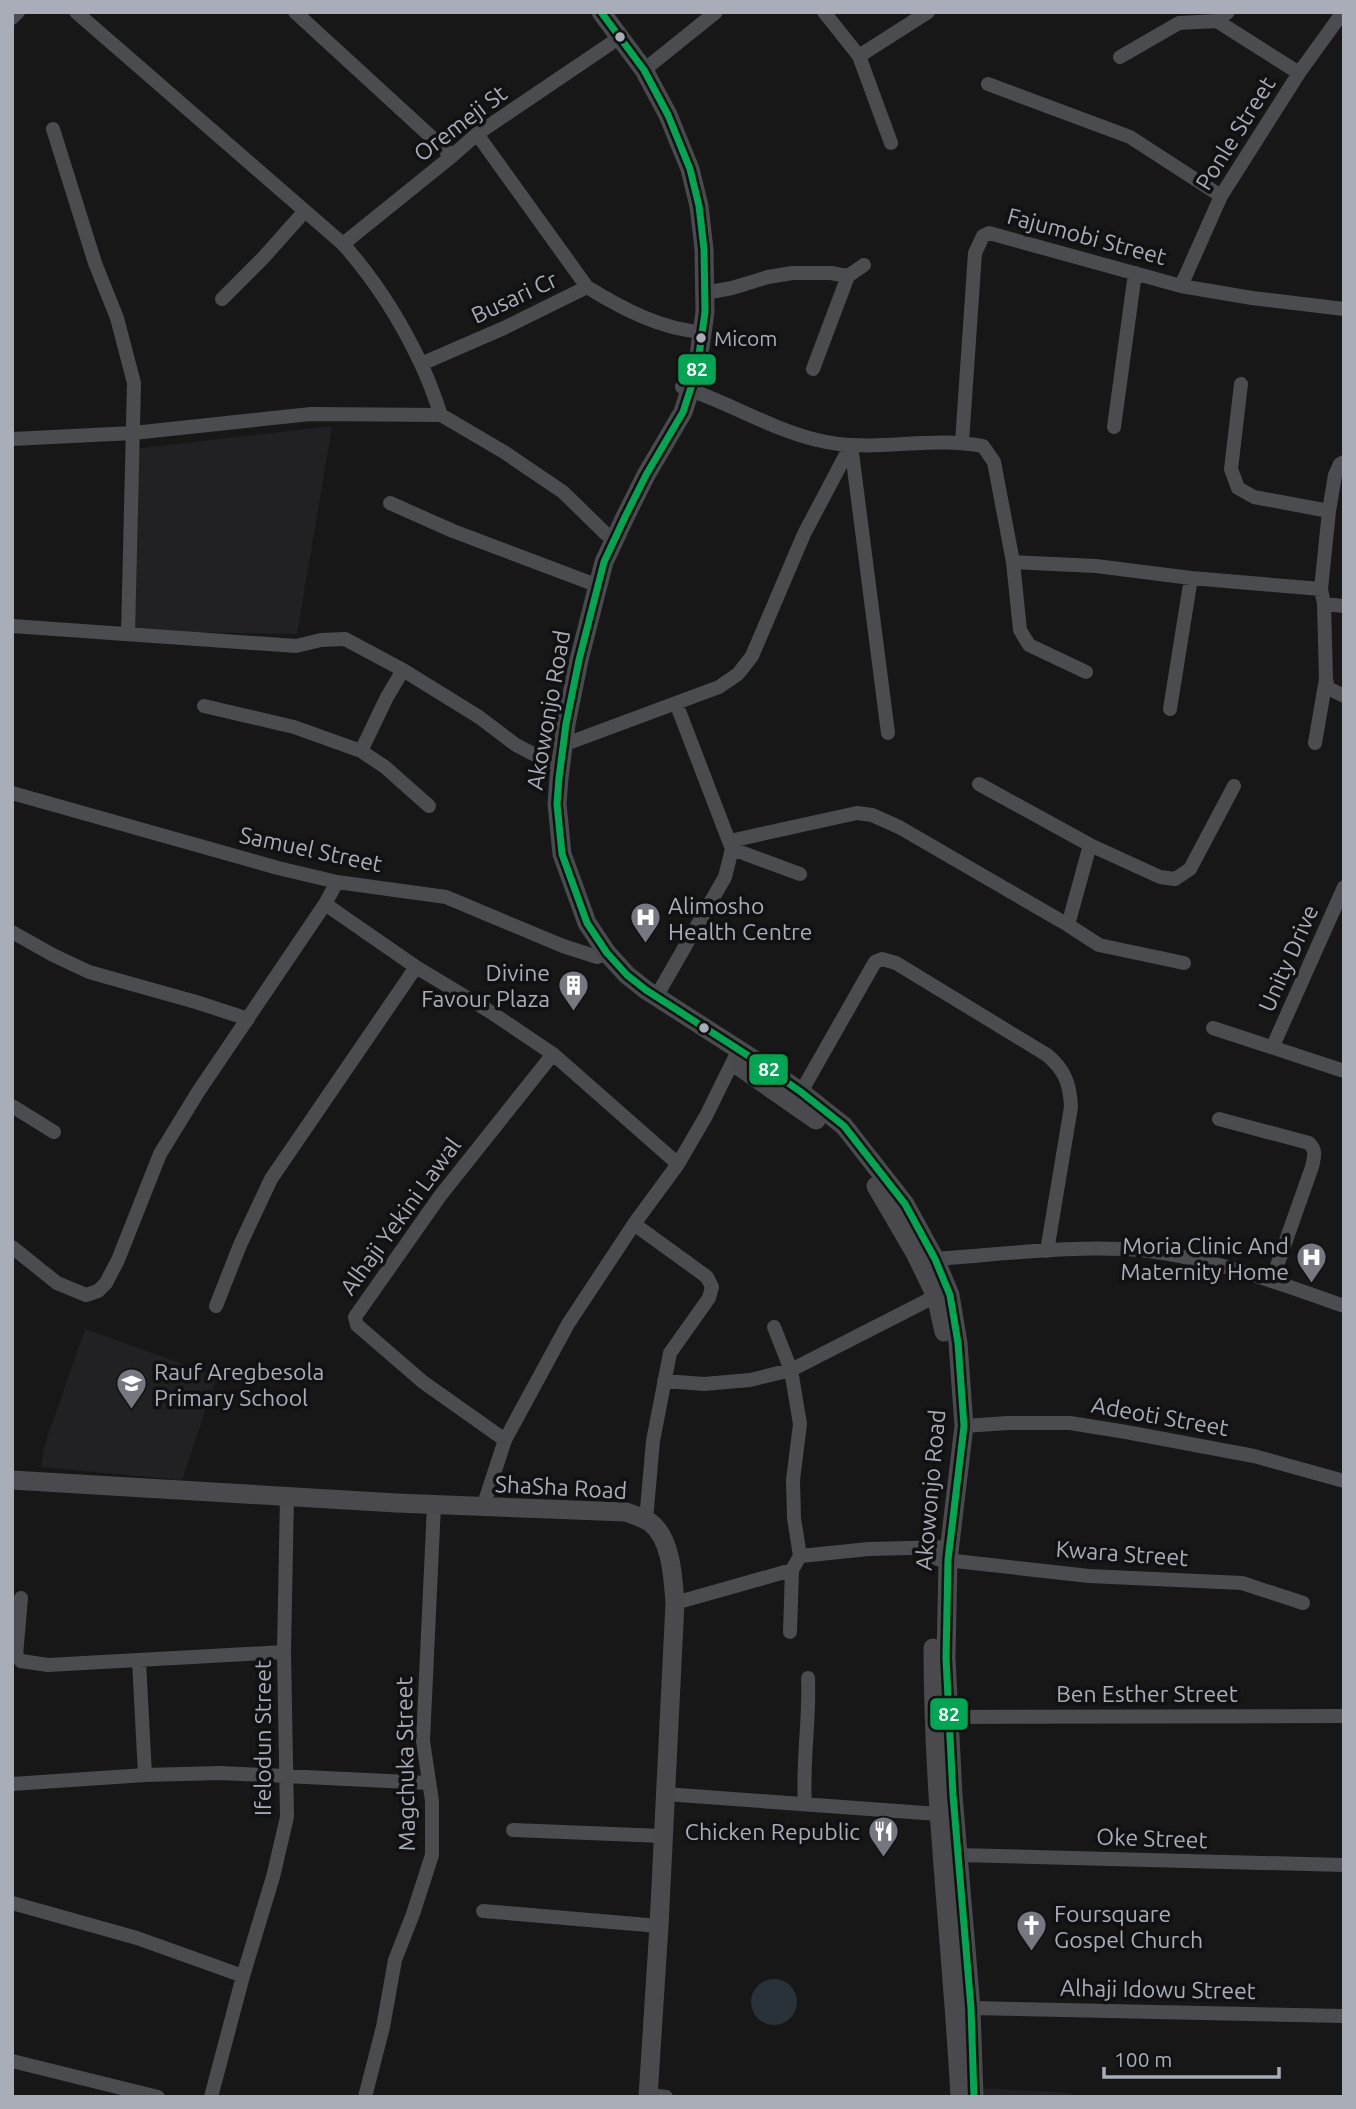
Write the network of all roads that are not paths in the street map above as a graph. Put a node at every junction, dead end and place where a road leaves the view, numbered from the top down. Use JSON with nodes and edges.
{"nodes":[{"id":1,"x":18,"y":12,"type":"edge"},
{"id":2,"x":76,"y":12,"type":"edge"},
{"id":3,"x":295,"y":12,"type":"edge"},
{"id":4,"x":589,"y":12,"type":"edge"},
{"id":5,"x":601,"y":12,"type":"edge"},
{"id":6,"x":716,"y":12,"type":"edge"},
{"id":7,"x":824,"y":12,"type":"edge"},
{"id":8,"x":928,"y":12,"type":"edge"},
{"id":9,"x":1343,"y":12,"type":"edge"},
{"id":10,"x":1223,"y":17,"type":"edge"},
{"id":11,"x":12,"y":18,"type":"edge"},
{"id":12,"x":1176,"y":18,"type":"edge"},
{"id":13,"x":610,"y":44,"type":"junction"},
{"id":14,"x":859,"y":56,"type":"junction"},
{"id":15,"x":1120,"y":57,"type":"dead end"},
{"id":16,"x":644,"y":70,"type":"junction"},
{"id":17,"x":1299,"y":73,"type":"junction"},
{"id":18,"x":988,"y":84,"type":"dead end"},
{"id":19,"x":53,"y":130,"type":"dead end"},
{"id":20,"x":477,"y":134,"type":"junction"},
{"id":21,"x":891,"y":143,"type":"dead end"},
{"id":22,"x":452,"y":156,"type":"junction"},
{"id":23,"x":1221,"y":196,"type":"junction"},
{"id":24,"x":304,"y":212,"type":"junction"},
{"id":25,"x":343,"y":244,"type":"junction"},
{"id":26,"x":864,"y":265,"type":"dead end"},
{"id":27,"x":1135,"y":273,"type":"junction"},
{"id":28,"x":848,"y":276,"type":"junction"},
{"id":29,"x":1181,"y":286,"type":"junction"},
{"id":30,"x":587,"y":287,"type":"junction"},
{"id":31,"x":705,"y":293,"type":"junction"},
{"id":32,"x":222,"y":299,"type":"dead end"},
{"id":33,"x":1344,"y":309,"type":"edge"},
{"id":34,"x":698,"y":331,"type":"junction"},
{"id":35,"x":421,"y":364,"type":"junction"},
{"id":36,"x":813,"y":369,"type":"dead end"},
{"id":37,"x":1241,"y":384,"type":"dead end"},
{"id":38,"x":687,"y":389,"type":"junction"},
{"id":39,"x":442,"y":415,"type":"junction"},
{"id":40,"x":1114,"y":427,"type":"dead end"},
{"id":41,"x":133,"y":433,"type":"junction"},
{"id":42,"x":12,"y":439,"type":"edge"},
{"id":43,"x":962,"y":442,"type":"junction"},
{"id":44,"x":851,"y":445,"type":"junction"},
{"id":45,"x":1344,"y":462,"type":"edge"},
{"id":46,"x":390,"y":503,"type":"dead end"},
{"id":47,"x":1329,"y":511,"type":"junction"},
{"id":48,"x":606,"y":534,"type":"junction"},
{"id":49,"x":1013,"y":562,"type":"junction"},
{"id":50,"x":1191,"y":578,"type":"junction"},
{"id":51,"x":587,"y":582,"type":"junction"},
{"id":52,"x":1321,"y":589,"type":"junction"},
{"id":53,"x":1324,"y":604,"type":"junction"},
{"id":54,"x":1344,"y":606,"type":"edge"},
{"id":55,"x":12,"y":626,"type":"edge"},
{"id":56,"x":128,"y":634,"type":"junction"},
{"id":57,"x":403,"y":670,"type":"junction"},
{"id":58,"x":1086,"y":672,"type":"dead end"},
{"id":59,"x":1326,"y":679,"type":"junction"},
{"id":60,"x":1344,"y":696,"type":"edge"},
{"id":61,"x":676,"y":703,"type":"junction"},
{"id":62,"x":204,"y":706,"type":"dead end"},
{"id":63,"x":1170,"y":709,"type":"dead end"},
{"id":64,"x":888,"y":733,"type":"dead end"},
{"id":65,"x":1315,"y":743,"type":"dead end"},
{"id":66,"x":563,"y":745,"type":"junction"},
{"id":67,"x":361,"y":751,"type":"junction"},
{"id":68,"x":549,"y":762,"type":"junction"},
{"id":69,"x":979,"y":784,"type":"dead end"},
{"id":70,"x":1234,"y":786,"type":"dead end"},
{"id":71,"x":12,"y":793,"type":"edge"},
{"id":72,"x":429,"y":806,"type":"dead end"},
{"id":73,"x":731,"y":845,"type":"junction"},
{"id":74,"x":1090,"y":845,"type":"junction"},
{"id":75,"x":800,"y":874,"type":"dead end"},
{"id":76,"x":337,"y":882,"type":"junction"},
{"id":77,"x":1344,"y":887,"type":"edge"},
{"id":78,"x":325,"y":904,"type":"junction"},
{"id":79,"x":1068,"y":925,"type":"junction"},
{"id":80,"x":12,"y":932,"type":"edge"},
{"id":81,"x":602,"y":955,"type":"junction"},
{"id":82,"x":1184,"y":962,"type":"dead end"},
{"id":83,"x":416,"y":967,"type":"junction"},
{"id":84,"x":656,"y":997,"type":"junction"},
{"id":85,"x":248,"y":1019,"type":"junction"},
{"id":86,"x":1213,"y":1028,"type":"dead end"},
{"id":87,"x":1273,"y":1046,"type":"junction"},
{"id":88,"x":553,"y":1054,"type":"junction"},
{"id":89,"x":735,"y":1057,"type":"junction"},
{"id":90,"x":1344,"y":1071,"type":"edge"},
{"id":91,"x":801,"y":1092,"type":"junction"},
{"id":92,"x":12,"y":1106,"type":"edge"},
{"id":93,"x":1219,"y":1119,"type":"dead end"},
{"id":94,"x":54,"y":1132,"type":"dead end"},
{"id":95,"x":678,"y":1164,"type":"junction"},
{"id":96,"x":634,"y":1224,"type":"junction"},
{"id":97,"x":12,"y":1247,"type":"edge"},
{"id":98,"x":1047,"y":1251,"type":"junction"},
{"id":99,"x":935,"y":1259,"type":"junction"},
{"id":100,"x":1272,"y":1279,"type":"junction"},
{"id":101,"x":936,"y":1296,"type":"junction"},
{"id":102,"x":216,"y":1306,"type":"dead end"},
{"id":103,"x":1344,"y":1306,"type":"edge"},
{"id":104,"x":774,"y":1327,"type":"dead end"},
{"id":105,"x":791,"y":1370,"type":"junction"},
{"id":106,"x":664,"y":1381,"type":"junction"},
{"id":107,"x":964,"y":1426,"type":"junction"},
{"id":108,"x":506,"y":1440,"type":"junction"},
{"id":109,"x":12,"y":1480,"type":"edge"},
{"id":110,"x":1344,"y":1481,"type":"edge"},
{"id":111,"x":287,"y":1496,"type":"junction"},
{"id":112,"x":434,"y":1505,"type":"junction"},
{"id":113,"x":483,"y":1507,"type":"junction"},
{"id":114,"x":646,"y":1520,"type":"junction"},
{"id":115,"x":943,"y":1553,"type":"junction"},
{"id":116,"x":800,"y":1556,"type":"junction"},
{"id":117,"x":792,"y":1570,"type":"junction"},
{"id":118,"x":22,"y":1598,"type":"dead end"},
{"id":119,"x":675,"y":1603,"type":"junction"},
{"id":120,"x":1303,"y":1603,"type":"dead end"},
{"id":121,"x":790,"y":1632,"type":"dead end"},
{"id":122,"x":284,"y":1652,"type":"junction"},
{"id":123,"x":139,"y":1661,"type":"junction"},
{"id":124,"x":808,"y":1678,"type":"dead end"},
{"id":125,"x":1344,"y":1716,"type":"edge"},
{"id":126,"x":950,"y":1717,"type":"junction"},
{"id":127,"x":287,"y":1775,"type":"junction"},
{"id":128,"x":145,"y":1776,"type":"junction"},
{"id":129,"x":429,"y":1783,"type":"junction"},
{"id":130,"x":12,"y":1784,"type":"edge"},
{"id":131,"x":665,"y":1794,"type":"junction"},
{"id":132,"x":805,"y":1804,"type":"junction"},
{"id":133,"x":938,"y":1814,"type":"junction"},
{"id":134,"x":513,"y":1830,"type":"dead end"},
{"id":135,"x":663,"y":1836,"type":"junction"},
{"id":136,"x":958,"y":1855,"type":"junction"},
{"id":137,"x":1344,"y":1865,"type":"edge"},
{"id":138,"x":952,"y":1874,"type":"junction"},
{"id":139,"x":12,"y":1903,"type":"edge"},
{"id":140,"x":483,"y":1911,"type":"dead end"},
{"id":141,"x":659,"y":1926,"type":"junction"},
{"id":142,"x":243,"y":1976,"type":"junction"},
{"id":143,"x":971,"y":2008,"type":"junction"},
{"id":144,"x":1344,"y":2016,"type":"edge"},
{"id":145,"x":12,"y":2061,"type":"edge"},
{"id":146,"x":654,"y":2096,"type":"edge"},
{"id":147,"x":158,"y":2097,"type":"edge"},
{"id":148,"x":211,"y":2097,"type":"edge"},
{"id":149,"x":365,"y":2097,"type":"edge"},
{"id":150,"x":960,"y":2097,"type":"edge"},
{"id":151,"x":974,"y":2097,"type":"edge"}],
"edges":[{"from":1,"to":11,"type":"street"},
{"from":2,"to":24,"type":"street"},
{"from":3,"to":22,"type":"street"},
{"from":4,"to":13,"type":"main road","name":"Akowonjo Road"},
{"from":5,"to":16,"type":"main road","name":"Akowonjo Road"},
{"from":6,"to":16,"type":"street"},
{"from":7,"to":14,"type":"street"},
{"from":8,"to":14,"type":"street"},
{"from":9,"to":17,"type":"street","name":"Ponle Street"},
{"from":10,"to":12,"type":"street"},
{"from":10,"to":17,"type":"street"},
{"from":12,"to":15,"type":"street"},
{"from":13,"to":20,"type":"street","name":"Oremeji St"},
{"from":13,"to":34,"type":"main road","name":"Akowonjo Road"},
{"from":14,"to":21,"type":"street"},
{"from":16,"to":31,"type":"main road","name":"Akowonjo Road"},
{"from":17,"to":23,"type":"street","name":"Ponle Street"},
{"from":18,"to":23,"type":"street"},
{"from":19,"to":41,"type":"street"},
{"from":20,"to":22,"type":"street","name":"Oremeji St"},
{"from":20,"to":30,"type":"street"},
{"from":22,"to":25,"type":"street","name":"Oremeji St"},
{"from":23,"to":29,"type":"street","name":"Ponle Street"},
{"from":24,"to":25,"type":"street"},
{"from":24,"to":32,"type":"street"},
{"from":25,"to":35,"type":"street"},
{"from":26,"to":28,"type":"street"},
{"from":27,"to":29,"type":"street","name":"Fajumobi Street"},
{"from":27,"to":40,"type":"street"},
{"from":27,"to":43,"type":"street","name":"Fajumobi Street"},
{"from":28,"to":31,"type":"street"},
{"from":28,"to":36,"type":"street"},
{"from":29,"to":33,"type":"street","name":"Fajumobi Street"},
{"from":30,"to":34,"type":"street","name":"Busari Cr"},
{"from":30,"to":35,"type":"street","name":"Busari Cr"},
{"from":31,"to":34,"type":"main road","name":"Akowonjo Road"},
{"from":34,"to":38,"type":"main road","name":"Akowonjo Road"},
{"from":35,"to":39,"type":"street"},
{"from":37,"to":47,"type":"street"},
{"from":38,"to":44,"type":"street"},
{"from":38,"to":48,"type":"main road","name":"Akowonjo Road"},
{"from":38,"to":66,"type":"main road","name":"Akowonjo Road"},
{"from":39,"to":41,"type":"street"},
{"from":39,"to":48,"type":"street"},
{"from":41,"to":42,"type":"street"},
{"from":41,"to":56,"type":"street"},
{"from":43,"to":44,"type":"street"},
{"from":43,"to":49,"type":"street"},
{"from":44,"to":61,"type":"street"},
{"from":44,"to":64,"type":"street"},
{"from":45,"to":47,"type":"street"},
{"from":46,"to":51,"type":"street"},
{"from":47,"to":52,"type":"street"},
{"from":48,"to":51,"type":"main road","name":"Akowonjo Road"},
{"from":49,"to":50,"type":"street"},
{"from":49,"to":58,"type":"street"},
{"from":50,"to":52,"type":"street"},
{"from":50,"to":63,"type":"street"},
{"from":51,"to":68,"type":"main road","name":"Akowonjo Road"},
{"from":52,"to":53,"type":"street"},
{"from":53,"to":54,"type":"street"},
{"from":53,"to":59,"type":"street"},
{"from":55,"to":56,"type":"street"},
{"from":56,"to":57,"type":"street"},
{"from":57,"to":67,"type":"street"},
{"from":57,"to":68,"type":"street"},
{"from":59,"to":60,"type":"street"},
{"from":59,"to":65,"type":"street"},
{"from":61,"to":66,"type":"street"},
{"from":61,"to":73,"type":"street"},
{"from":62,"to":67,"type":"street"},
{"from":66,"to":81,"type":"main road","name":"Akowonjo Road"},
{"from":67,"to":72,"type":"street"},
{"from":68,"to":81,"type":"main road","name":"Akowonjo Road"},
{"from":69,"to":74,"type":"street"},
{"from":70,"to":74,"type":"street"},
{"from":71,"to":76,"type":"street","name":"Samuel Street"},
{"from":73,"to":75,"type":"street"},
{"from":73,"to":79,"type":"street"},
{"from":73,"to":84,"type":"street"},
{"from":74,"to":79,"type":"street"},
{"from":76,"to":78,"type":"street"},
{"from":76,"to":81,"type":"street","name":"Samuel Street"},
{"from":77,"to":87,"type":"street","name":"Unity Drive"},
{"from":78,"to":83,"type":"street"},
{"from":78,"to":85,"type":"street"},
{"from":79,"to":82,"type":"street"},
{"from":80,"to":85,"type":"street"},
{"from":81,"to":84,"type":"main road","name":"Akowonjo Road"},
{"from":81,"to":89,"type":"main road","name":"Akowonjo Road"},
{"from":83,"to":88,"type":"street"},
{"from":83,"to":102,"type":"street"},
{"from":84,"to":89,"type":"main road","name":"Akowonjo Road"},
{"from":85,"to":97,"type":"street"},
{"from":86,"to":87,"type":"street"},
{"from":87,"to":90,"type":"street"},
{"from":88,"to":95,"type":"street"},
{"from":88,"to":108,"type":"street","name":"Alhaji Yekini Lawal"},
{"from":89,"to":91,"type":"main road","name":"Akowonjo Road"},
{"from":89,"to":95,"type":"street"},
{"from":89,"to":101,"type":"main road","name":"Akowonjo Road"},
{"from":91,"to":98,"type":"street"},
{"from":91,"to":99,"type":"main road","name":"Akowonjo Road"},
{"from":92,"to":94,"type":"street"},
{"from":93,"to":100,"type":"street"},
{"from":95,"to":96,"type":"street"},
{"from":96,"to":106,"type":"street"},
{"from":96,"to":108,"type":"street"},
{"from":98,"to":99,"type":"street"},
{"from":98,"to":100,"type":"street"},
{"from":99,"to":107,"type":"main road","name":"Akowonjo Road"},
{"from":100,"to":103,"type":"street"},
{"from":101,"to":105,"type":"street"},
{"from":101,"to":115,"type":"main road","name":"Akowonjo Road"},
{"from":104,"to":105,"type":"street"},
{"from":105,"to":106,"type":"street"},
{"from":105,"to":116,"type":"street"},
{"from":106,"to":114,"type":"street"},
{"from":107,"to":110,"type":"street","name":"Adeoti Street"},
{"from":107,"to":115,"type":"main road","name":"Akowonjo Road"},
{"from":108,"to":113,"type":"street"},
{"from":109,"to":111,"type":"main road","name":"ShaSha Road"},
{"from":111,"to":112,"type":"main road","name":"ShaSha Road"},
{"from":111,"to":122,"type":"street","name":"Ifelodun Street"},
{"from":112,"to":113,"type":"main road","name":"ShaSha Road"},
{"from":112,"to":129,"type":"street","name":"Magchuka Street"},
{"from":113,"to":114,"type":"main road","name":"ShaSha Road"},
{"from":114,"to":119,"type":"main road","name":"ShaSha Road"},
{"from":115,"to":116,"type":"street","name":"Kwara Street"},
{"from":115,"to":120,"type":"street","name":"Kwara Street"},
{"from":115,"to":126,"type":"main road","name":"Akowonjo Road"},
{"from":115,"to":133,"type":"main road","name":"Akowonjo Road"},
{"from":116,"to":117,"type":"street"},
{"from":117,"to":119,"type":"street"},
{"from":117,"to":121,"type":"street"},
{"from":118,"to":123,"type":"street"},
{"from":119,"to":131,"type":"main road","name":"ShaSha Road"},
{"from":122,"to":123,"type":"street"},
{"from":122,"to":127,"type":"street","name":"Ifelodun Street"},
{"from":123,"to":128,"type":"street"},
{"from":124,"to":132,"type":"street"},
{"from":125,"to":126,"type":"street","name":"Ben Esther Street"},
{"from":126,"to":136,"type":"main road","name":"Akowonjo Road"},
{"from":127,"to":128,"type":"street"},
{"from":127,"to":129,"type":"street"},
{"from":127,"to":142,"type":"street","name":"Ifelodun Street"},
{"from":128,"to":130,"type":"street"},
{"from":129,"to":149,"type":"street","name":"Magchuka Street"},
{"from":131,"to":132,"type":"street"},
{"from":131,"to":135,"type":"main road","name":"ShaSha Road"},
{"from":132,"to":133,"type":"street"},
{"from":133,"to":138,"type":"main road","name":"Akowonjo Road"},
{"from":134,"to":135,"type":"street"},
{"from":135,"to":141,"type":"main road","name":"ShaSha Road"},
{"from":136,"to":137,"type":"street","name":"Oke Street"},
{"from":136,"to":138,"type":"main road","name":"Akowonjo Road"},
{"from":138,"to":143,"type":"main road","name":"Akowonjo Road"},
{"from":138,"to":150,"type":"main road","name":"Akowonjo Road"},
{"from":139,"to":142,"type":"street"},
{"from":140,"to":141,"type":"street"},
{"from":141,"to":146,"type":"main road","name":"ShaSha Road"},
{"from":142,"to":148,"type":"street","name":"Ifelodun Street"},
{"from":143,"to":144,"type":"street","name":"Alhaji Idowu Street"},
{"from":143,"to":151,"type":"main road","name":"Akowonjo Road"},
{"from":145,"to":147,"type":"street"}]}
